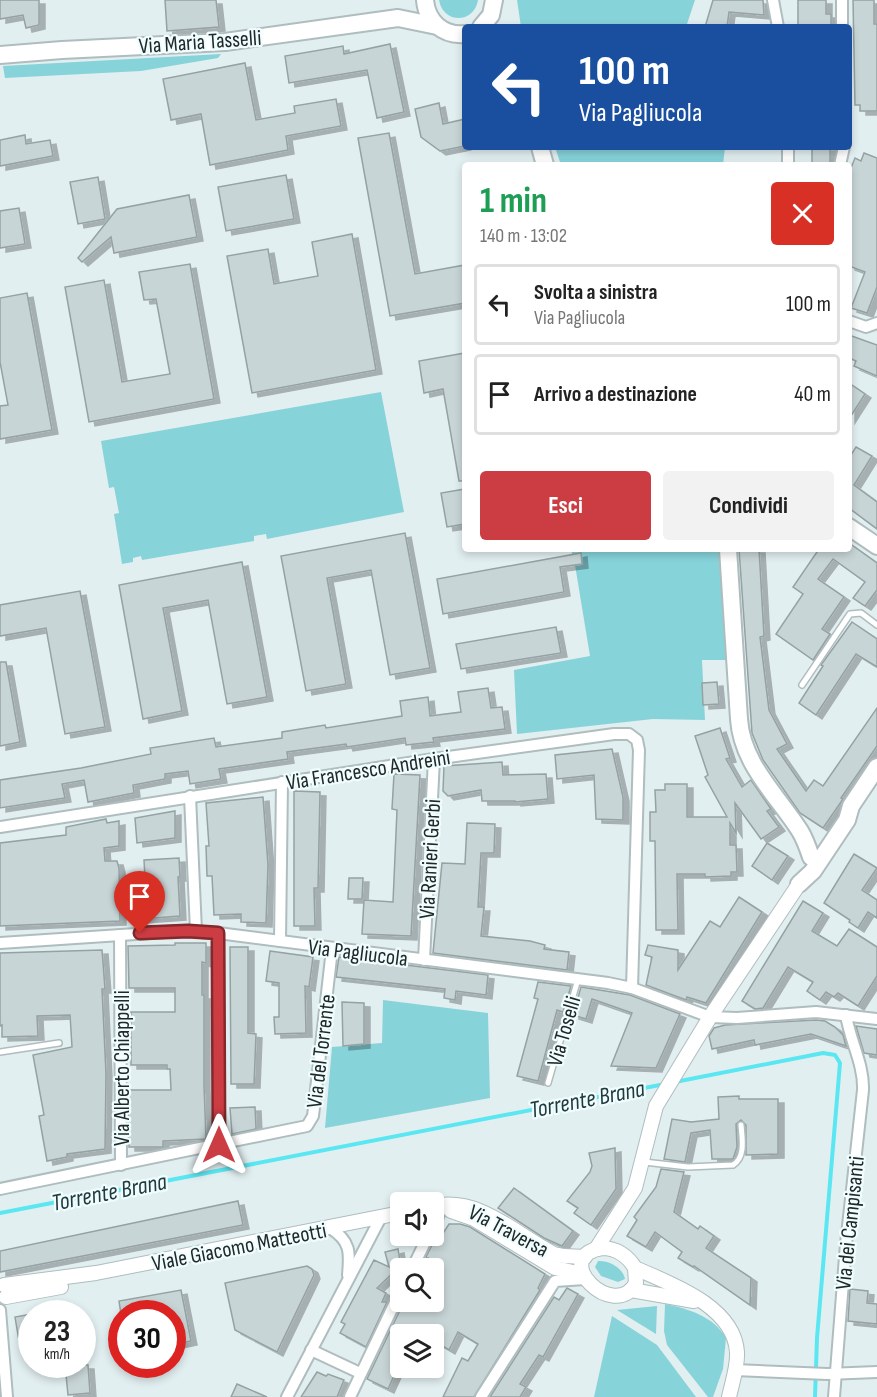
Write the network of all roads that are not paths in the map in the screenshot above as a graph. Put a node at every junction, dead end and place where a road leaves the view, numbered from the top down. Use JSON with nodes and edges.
{"nodes":[{"id":1,"x":424,"y":0,"type":"edge"},
{"id":2,"x":773,"y":0,"type":"edge"},
{"id":3,"x":842,"y":0,"type":"edge"},
{"id":4,"x":494,"y":1,"type":"edge"},
{"id":5,"x":398,"y":18,"type":"junction"},
{"id":6,"x":483,"y":24,"type":"edge"},
{"id":7,"x":500,"y":24,"type":"edge"},
{"id":8,"x":777,"y":24,"type":"edge"},
{"id":9,"x":842,"y":24,"type":"edge"},
{"id":10,"x":437,"y":26,"type":"junction"},
{"id":11,"x":462,"y":34,"type":"edge"},
{"id":12,"x":0,"y":55,"type":"edge"},
{"id":13,"x":852,"y":322,"type":"edge"},
{"id":14,"x":877,"y":323,"type":"edge"},
{"id":15,"x":852,"y":528,"type":"edge"},
{"id":16,"x":877,"y":546,"type":"edge"},
{"id":17,"x":728,"y":552,"type":"edge"},
{"id":18,"x":877,"y":625,"type":"edge"},
{"id":19,"x":802,"y":685,"type":"dead end"},
{"id":20,"x":434,"y":759,"type":"junction"},
{"id":21,"x":877,"y":767,"type":"edge"},
{"id":22,"x":282,"y":782,"type":"junction"},
{"id":23,"x":190,"y":796,"type":"junction"},
{"id":24,"x":851,"y":806,"type":"junction"},
{"id":25,"x":0,"y":827,"type":"edge"},
{"id":26,"x":811,"y":857,"type":"junction"},
{"id":27,"x":799,"y":884,"type":"junction"},
{"id":28,"x":196,"y":932,"type":"junction"},
{"id":29,"x":218,"y":933,"type":"junction"},
{"id":30,"x":120,"y":934,"type":"junction"},
{"id":31,"x":280,"y":941,"type":"junction"},
{"id":32,"x":0,"y":943,"type":"edge"},
{"id":33,"x":332,"y":949,"type":"junction"},
{"id":34,"x":424,"y":960,"type":"junction"},
{"id":35,"x":578,"y":979,"type":"junction"},
{"id":36,"x":632,"y":988,"type":"junction"},
{"id":37,"x":877,"y":1006,"type":"edge"},
{"id":38,"x":846,"y":1015,"type":"junction"},
{"id":39,"x":710,"y":1017,"type":"junction"},
{"id":40,"x":873,"y":1019,"type":"edge"},
{"id":41,"x":59,"y":1043,"type":"dead end"},
{"id":42,"x":0,"y":1052,"type":"edge"},
{"id":43,"x":548,"y":1083,"type":"dead end"},
{"id":44,"x":741,"y":1125,"type":"dead end"},
{"id":45,"x":219,"y":1145,"type":"junction"},
{"id":46,"x":642,"y":1162,"type":"junction"},
{"id":47,"x":121,"y":1165,"type":"junction"},
{"id":48,"x":0,"y":1189,"type":"edge"},
{"id":49,"x":625,"y":1205,"type":"junction"},
{"id":50,"x":444,"y":1207,"type":"edge"},
{"id":51,"x":444,"y":1208,"type":"edge"},
{"id":52,"x":390,"y":1215,"type":"edge"},
{"id":53,"x":381,"y":1217,"type":"junction"},
{"id":54,"x":330,"y":1228,"type":"junction"},
{"id":55,"x":613,"y":1249,"type":"junction"},
{"id":56,"x":590,"y":1253,"type":"junction"},
{"id":57,"x":635,"y":1268,"type":"junction"},
{"id":58,"x":584,"y":1276,"type":"junction"},
{"id":59,"x":348,"y":1279,"type":"junction"},
{"id":60,"x":631,"y":1290,"type":"junction"},
{"id":61,"x":2,"y":1296,"type":"edge"},
{"id":62,"x":705,"y":1304,"type":"junction"},
{"id":63,"x":390,"y":1312,"type":"edge"},
{"id":64,"x":311,"y":1350,"type":"junction"},
{"id":65,"x":741,"y":1370,"type":"junction"},
{"id":66,"x":877,"y":1372,"type":"edge"},
{"id":67,"x":360,"y":1373,"type":"junction"},
{"id":68,"x":831,"y":1374,"type":"junction"},
{"id":69,"x":7,"y":1397,"type":"edge"},
{"id":70,"x":287,"y":1397,"type":"edge"},
{"id":71,"x":350,"y":1397,"type":"edge"},
{"id":72,"x":481,"y":1397,"type":"edge"},
{"id":73,"x":729,"y":1397,"type":"edge"},
{"id":74,"x":834,"y":1397,"type":"edge"}],
"edges":[{"from":1,"to":5,"type":"main road","name":"Via Maria Tasselli"},
{"from":1,"to":10,"type":"main road"},
{"from":2,"to":8,"type":"street"},
{"from":3,"to":9,"type":"street"},
{"from":4,"to":6,"type":"main road"},
{"from":4,"to":7,"type":"main road"},
{"from":5,"to":10,"type":"main road","name":"Via Maria Tasselli"},
{"from":5,"to":12,"type":"main road","name":"Via Maria Tasselli"},
{"from":10,"to":11,"type":"main road","name":"Via Maria Tasselli"},
{"from":13,"to":14,"type":"street"},
{"from":15,"to":16,"type":"main road"},
{"from":17,"to":26,"type":"main road"},
{"from":18,"to":19,"type":"lane"},
{"from":20,"to":22,"type":"street","name":"Via Francesco Andreini"},
{"from":20,"to":34,"type":"street","name":"Via Ranieri Gerbi"},
{"from":20,"to":36,"type":"street","name":"Via Francesco Andreini"},
{"from":21,"to":24,"type":"main road"},
{"from":22,"to":23,"type":"street","name":"Via Francesco Andreini"},
{"from":22,"to":31,"type":"street"},
{"from":23,"to":25,"type":"street","name":"Via Francesco Andreini"},
{"from":23,"to":28,"type":"street"},
{"from":24,"to":26,"type":"main road"},
{"from":24,"to":27,"type":"main road"},
{"from":26,"to":27,"type":"main road"},
{"from":27,"to":39,"type":"street"},
{"from":28,"to":29,"type":"street","name":"Via Pagliucola"},
{"from":28,"to":30,"type":"street","name":"Via Pagliucola"},
{"from":29,"to":31,"type":"street","name":"Via Pagliucola"},
{"from":29,"to":45,"type":"street"},
{"from":30,"to":32,"type":"street","name":"Via Pagliucola"},
{"from":30,"to":47,"type":"street","name":"Via Alberto Chiappelli"},
{"from":31,"to":33,"type":"street","name":"Via Pagliucola"},
{"from":33,"to":34,"type":"street","name":"Via Pagliucola"},
{"from":33,"to":45,"type":"street","name":"Via del Torrente"},
{"from":34,"to":35,"type":"street","name":"Via Pagliucola"},
{"from":35,"to":36,"type":"street","name":"Via Pagliucola"},
{"from":35,"to":43,"type":"lane","name":"Via Toselli"},
{"from":36,"to":39,"type":"street","name":"Via Pagliucola"},
{"from":37,"to":40,"type":"street"},
{"from":38,"to":39,"type":"street","name":"Via Pagliucola"},
{"from":38,"to":40,"type":"street","name":"Via Pagliucola"},
{"from":38,"to":68,"type":"street","name":"Via dei Campisanti"},
{"from":39,"to":46,"type":"street"},
{"from":41,"to":42,"type":"lane"},
{"from":44,"to":46,"type":"lane"},
{"from":45,"to":47,"type":"street","name":"Via del Torrente"},
{"from":46,"to":49,"type":"street"},
{"from":47,"to":48,"type":"street","name":"Via del Torrente"},
{"from":49,"to":55,"type":"street"},
{"from":49,"to":56,"type":"street"},
{"from":50,"to":56,"type":"street","name":"Via Traversa"},
{"from":51,"to":58,"type":"street","name":"Via Traversa"},
{"from":52,"to":53,"type":"street"},
{"from":53,"to":54,"type":"street","name":"Viale Giacomo Matteotti"},
{"from":53,"to":59,"type":"street"},
{"from":54,"to":59,"type":"street"},
{"from":54,"to":61,"type":"street","name":"Viale Giacomo Matteotti"},
{"from":55,"to":56,"type":"street"},
{"from":55,"to":57,"type":"street"},
{"from":56,"to":58,"type":"street"},
{"from":57,"to":60,"type":"street"},
{"from":57,"to":62,"type":"street"},
{"from":58,"to":60,"type":"street"},
{"from":58,"to":72,"type":"street"},
{"from":59,"to":64,"type":"street"},
{"from":60,"to":62,"type":"street"},
{"from":61,"to":69,"type":"street"},
{"from":62,"to":65,"type":"street"},
{"from":63,"to":67,"type":"street"},
{"from":64,"to":67,"type":"street"},
{"from":64,"to":70,"type":"street"},
{"from":65,"to":68,"type":"street"},
{"from":65,"to":73,"type":"street"},
{"from":66,"to":68,"type":"street"},
{"from":67,"to":71,"type":"street"},
{"from":68,"to":74,"type":"street","name":"Via dei Campisanti"}]}
